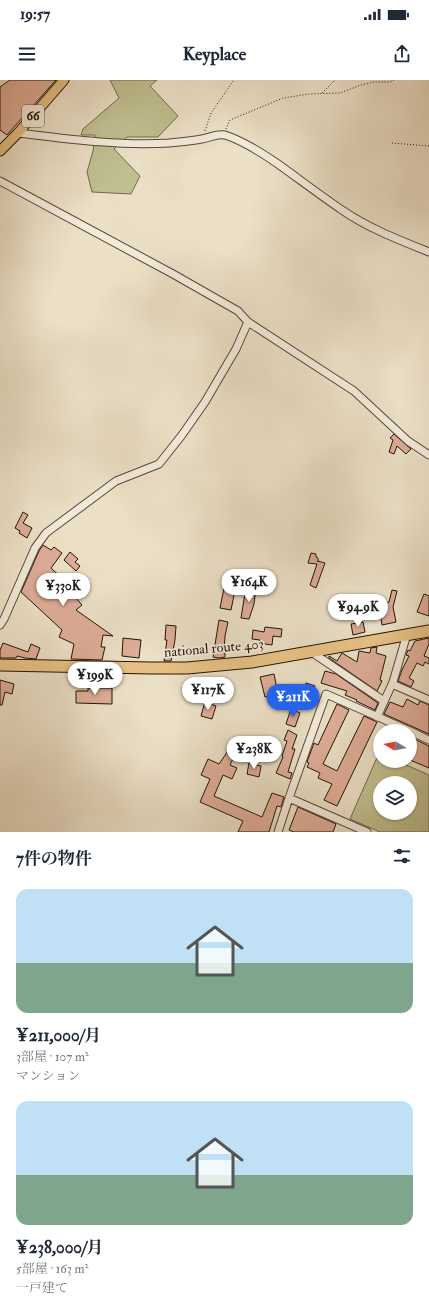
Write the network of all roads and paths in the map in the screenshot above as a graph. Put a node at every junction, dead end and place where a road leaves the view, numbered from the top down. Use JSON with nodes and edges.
{"nodes":[{"id":1,"x":64,"y":80,"type":"edge"},
{"id":2,"x":234,"y":80,"type":"edge"},
{"id":3,"x":336,"y":80,"type":"edge"},
{"id":4,"x":394,"y":80,"type":"edge"},
{"id":5,"x":322,"y":94,"type":"junction"},
{"id":6,"x":18,"y":133,"type":"junction"},
{"id":7,"x":223,"y":135,"type":"junction"},
{"id":8,"x":203,"y":139,"type":"junction"},
{"id":9,"x":392,"y":143,"type":"dead end"},
{"id":10,"x":429,"y":146,"type":"edge"},
{"id":11,"x":0,"y":151,"type":"edge"},
{"id":12,"x":0,"y":181,"type":"edge"},
{"id":13,"x":429,"y":252,"type":"edge"},
{"id":14,"x":248,"y":322,"type":"junction"},
{"id":15,"x":429,"y":455,"type":"edge"},
{"id":16,"x":0,"y":625,"type":"edge"},
{"id":17,"x":429,"y":631,"type":"edge"},
{"id":18,"x":407,"y":634,"type":"junction"},
{"id":19,"x":310,"y":651,"type":"junction"},
{"id":20,"x":0,"y":665,"type":"edge"},
{"id":21,"x":392,"y":684,"type":"junction"},
{"id":22,"x":429,"y":700,"type":"edge"},
{"id":23,"x":384,"y":701,"type":"junction"},
{"id":24,"x":377,"y":717,"type":"junction"},
{"id":25,"x":394,"y":724,"type":"edge"},
{"id":26,"x":417,"y":734,"type":"edge"},
{"id":27,"x":429,"y":740,"type":"edge"},
{"id":28,"x":288,"y":798,"type":"junction"},
{"id":29,"x":278,"y":832,"type":"edge"},
{"id":30,"x":367,"y":832,"type":"edge"}],
"edges":[{"from":1,"to":6,"type":"main road","number":"66"},
{"from":2,"to":8,"type":"path"},
{"from":3,"to":5,"type":"path"},
{"from":4,"to":5,"type":"path"},
{"from":5,"to":7,"type":"path"},
{"from":6,"to":8,"type":"street"},
{"from":6,"to":11,"type":"main road","number":"66"},
{"from":7,"to":8,"type":"street"},
{"from":7,"to":13,"type":"street"},
{"from":9,"to":10,"type":"path"},
{"from":12,"to":14,"type":"street"},
{"from":14,"to":15,"type":"street"},
{"from":14,"to":16,"type":"street"},
{"from":17,"to":18,"type":"highway","name":"national route 403"},
{"from":18,"to":19,"type":"highway","name":"national route 403"},
{"from":18,"to":21,"type":"street"},
{"from":19,"to":20,"type":"highway","name":"national route 403"},
{"from":19,"to":23,"type":"street"},
{"from":21,"to":22,"type":"street"},
{"from":21,"to":23,"type":"street"},
{"from":23,"to":24,"type":"street"},
{"from":24,"to":25,"type":"street"},
{"from":24,"to":28,"type":"street"},
{"from":26,"to":27,"type":"street"},
{"from":28,"to":29,"type":"street"},
{"from":28,"to":30,"type":"street"}]}
